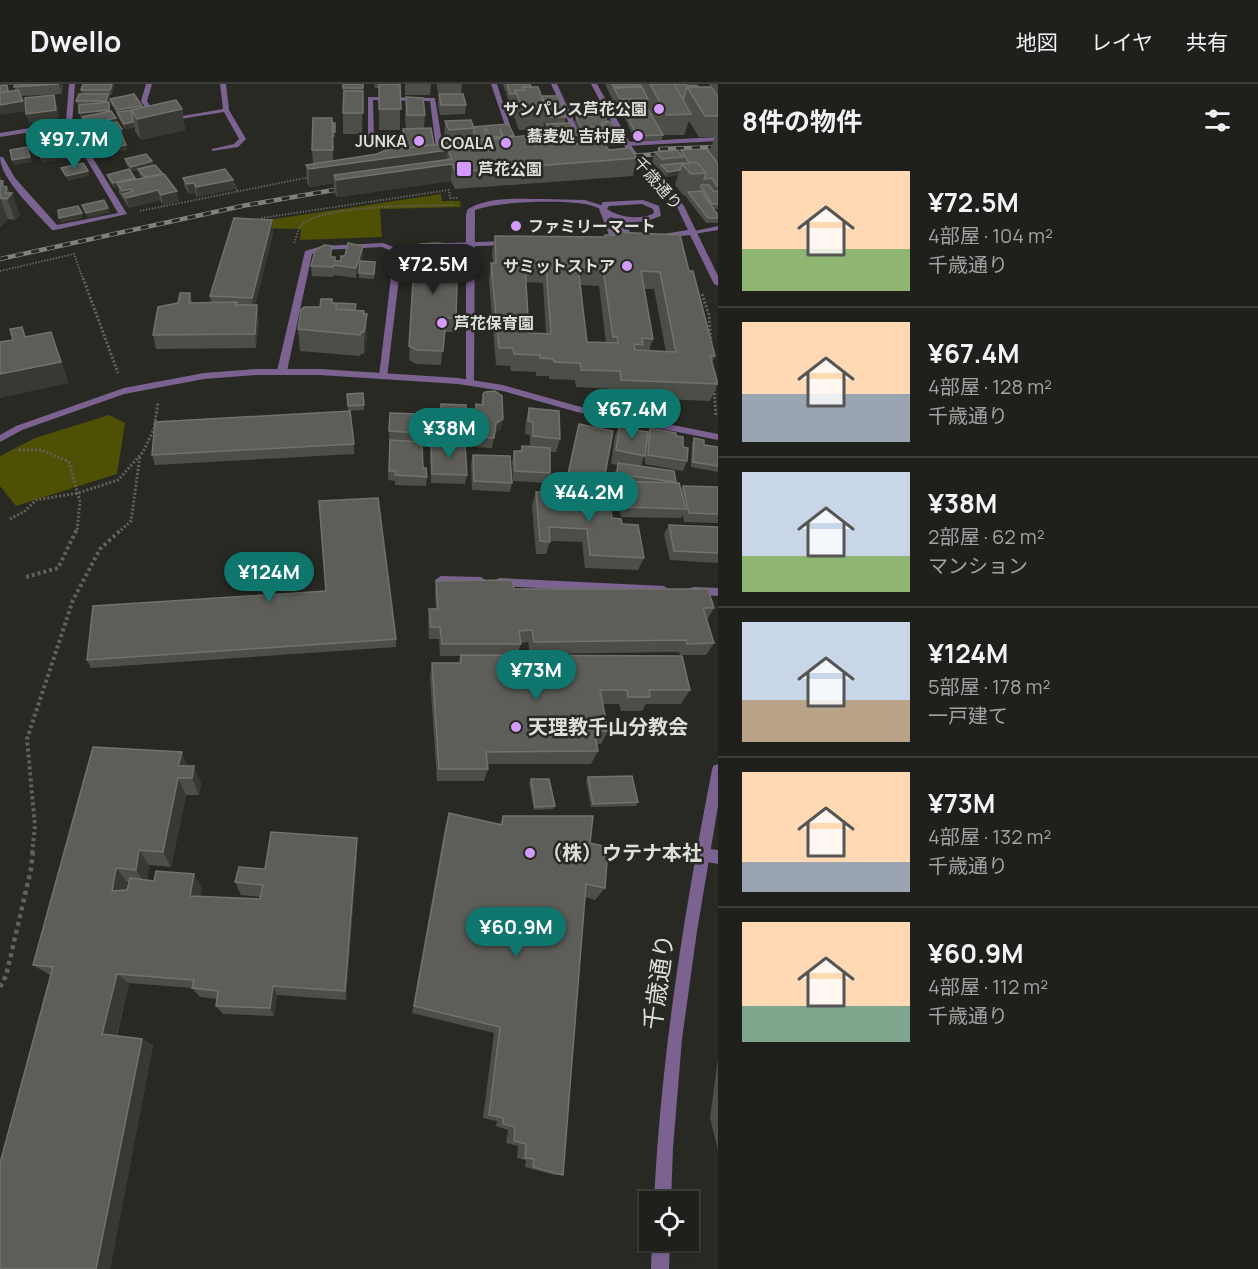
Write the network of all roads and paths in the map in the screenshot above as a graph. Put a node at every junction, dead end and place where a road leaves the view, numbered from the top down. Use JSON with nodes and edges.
{"nodes":[{"id":1,"x":72,"y":84,"type":"edge"},
{"id":2,"x":149,"y":84,"type":"edge"},
{"id":3,"x":223,"y":84,"type":"edge"},
{"id":4,"x":494,"y":84,"type":"edge"},
{"id":5,"x":554,"y":84,"type":"edge"},
{"id":6,"x":594,"y":84,"type":"edge"},
{"id":7,"x":226,"y":110,"type":"junction"},
{"id":8,"x":69,"y":124,"type":"junction"},
{"id":9,"x":0,"y":135,"type":"edge"},
{"id":10,"x":371,"y":137,"type":"dead end"},
{"id":11,"x":718,"y":139,"type":"edge"},
{"id":12,"x":626,"y":144,"type":"junction"},
{"id":13,"x":571,"y":146,"type":"edge"},
{"id":14,"x":517,"y":149,"type":"edge"},
{"id":15,"x":214,"y":150,"type":"joint"},
{"id":16,"x":452,"y":155,"type":"edge"},
{"id":17,"x":1,"y":163,"type":"edge"},
{"id":18,"x":316,"y":176,"type":"edge"},
{"id":19,"x":238,"y":192,"type":"junction"},
{"id":20,"x":467,"y":198,"type":"edge"},
{"id":21,"x":604,"y":210,"type":"junction"},
{"id":22,"x":123,"y":214,"type":"junction"},
{"id":23,"x":261,"y":218,"type":"edge"},
{"id":24,"x":628,"y":219,"type":"junction"},
{"id":25,"x":718,"y":228,"type":"edge"},
{"id":26,"x":694,"y":232,"type":"junction"},
{"id":27,"x":628,"y":237,"type":"junction"},
{"id":28,"x":639,"y":237,"type":"edge"},
{"id":29,"x":649,"y":237,"type":"edge"},
{"id":30,"x":603,"y":238,"type":"edge"},
{"id":31,"x":614,"y":238,"type":"junction"},
{"id":32,"x":513,"y":242,"type":"edge"},
{"id":33,"x":470,"y":244,"type":"junction"},
{"id":34,"x":401,"y":253,"type":"junction"},
{"id":35,"x":0,"y":271,"type":"edge"},
{"id":36,"x":718,"y":284,"type":"edge"},
{"id":37,"x":701,"y":293,"type":"edge"},
{"id":38,"x":711,"y":349,"type":"edge"},
{"id":39,"x":282,"y":371,"type":"junction"},
{"id":40,"x":384,"y":376,"type":"junction"},
{"id":41,"x":469,"y":382,"type":"junction"},
{"id":42,"x":713,"y":384,"type":"edge"},
{"id":43,"x":153,"y":386,"type":"junction"},
{"id":44,"x":124,"y":391,"type":"junction"},
{"id":45,"x":716,"y":419,"type":"dead end"},
{"id":46,"x":718,"y":437,"type":"edge"},
{"id":47,"x":0,"y":439,"type":"edge"},
{"id":48,"x":10,"y":450,"type":"dead end"},
{"id":49,"x":140,"y":456,"type":"junction"},
{"id":50,"x":78,"y":493,"type":"junction"},
{"id":51,"x":10,"y":519,"type":"dead end"},
{"id":52,"x":26,"y":577,"type":"dead end"},
{"id":53,"x":441,"y":580,"type":"edge"},
{"id":54,"x":718,"y":592,"type":"edge"},
{"id":55,"x":718,"y":770,"type":"edge"},
{"id":56,"x":702,"y":855,"type":"junction"},
{"id":57,"x":718,"y":857,"type":"edge"},
{"id":58,"x":0,"y":987,"type":"edge"},
{"id":59,"x":663,"y":1191,"type":"edge"},
{"id":60,"x":661,"y":1251,"type":"edge"},
{"id":61,"x":660,"y":1269,"type":"edge"}],
"edges":[{"from":1,"to":8,"type":"street"},
{"from":2,"to":7,"type":"street"},
{"from":3,"to":7,"type":"street"},
{"from":4,"to":14,"type":"street"},
{"from":5,"to":13,"type":"street"},
{"from":6,"to":12,"type":"street","name":"千歳通り"},
{"from":7,"to":15,"type":"street"},
{"from":8,"to":9,"type":"street"},
{"from":8,"to":22,"type":"street"},
{"from":10,"to":16,"type":"street"},
{"from":11,"to":12,"type":"street"},
{"from":12,"to":26,"type":"street","name":"千歳通り"},
{"from":15,"to":19,"type":"path"},
{"from":17,"to":22,"type":"street"},
{"from":18,"to":19,"type":"path"},
{"from":19,"to":22,"type":"path"},
{"from":20,"to":23,"type":"path"},
{"from":21,"to":24,"type":"street"},
{"from":21,"to":24,"type":"street"},
{"from":21,"to":31,"type":"street"},
{"from":21,"to":33,"type":"street"},
{"from":24,"to":27,"type":"street"},
{"from":25,"to":26,"type":"street"},
{"from":26,"to":29,"type":"street"},
{"from":26,"to":36,"type":"street","name":"千歳通り"},
{"from":27,"to":28,"type":"street"},
{"from":27,"to":31,"type":"street"},
{"from":30,"to":31,"type":"street"},
{"from":32,"to":33,"type":"street"},
{"from":33,"to":34,"type":"street"},
{"from":33,"to":41,"type":"street"},
{"from":34,"to":39,"type":"street"},
{"from":34,"to":40,"type":"street"},
{"from":35,"to":44,"type":"path"},
{"from":37,"to":38,"type":"path"},
{"from":39,"to":40,"type":"street"},
{"from":39,"to":43,"type":"street"},
{"from":40,"to":41,"type":"street"},
{"from":41,"to":46,"type":"street"},
{"from":42,"to":45,"type":"path"},
{"from":43,"to":44,"type":"street"},
{"from":43,"to":49,"type":"path"},
{"from":44,"to":47,"type":"street"},
{"from":48,"to":50,"type":"path"},
{"from":49,"to":50,"type":"path"},
{"from":49,"to":58,"type":"path"},
{"from":50,"to":51,"type":"path"},
{"from":50,"to":52,"type":"path"},
{"from":53,"to":54,"type":"street"},
{"from":55,"to":56,"type":"street","name":"千歳通り"},
{"from":56,"to":57,"type":"street"},
{"from":56,"to":59,"type":"street","name":"千歳通り"},
{"from":60,"to":61,"type":"street"}]}
